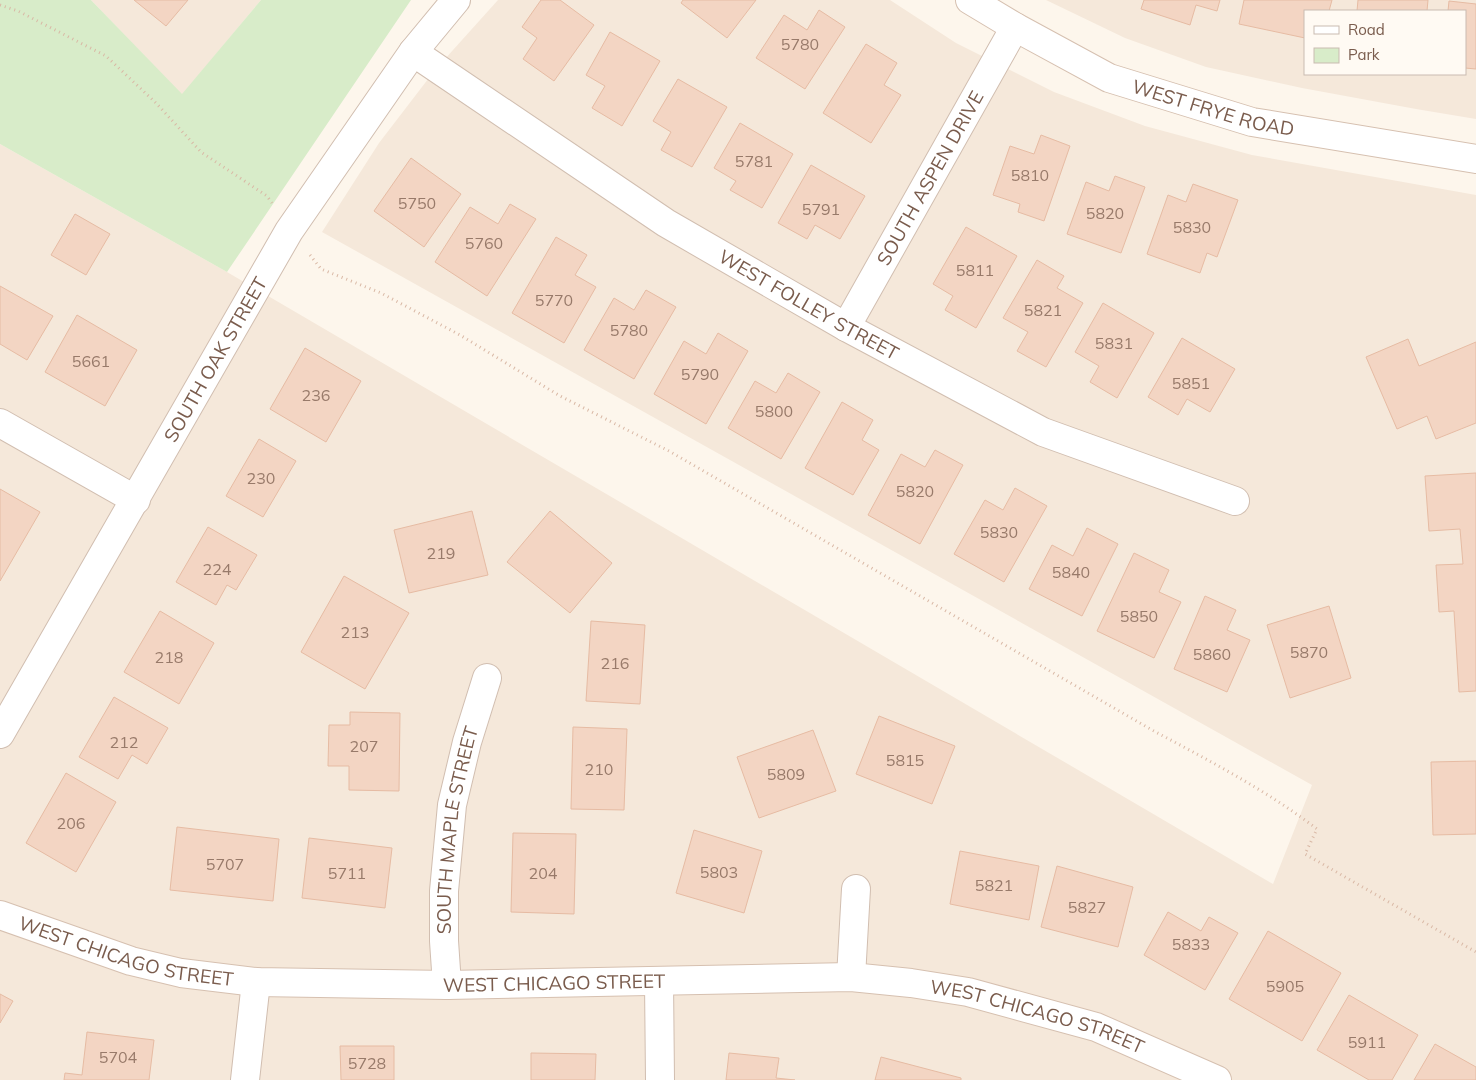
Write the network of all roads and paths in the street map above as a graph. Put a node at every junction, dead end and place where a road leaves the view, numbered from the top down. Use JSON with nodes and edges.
{"nodes":[{"id":1,"x":456,"y":0,"type":"edge"},
{"id":2,"x":970,"y":0,"type":"edge"},
{"id":3,"x":0,"y":5,"type":"edge"},
{"id":4,"x":1014,"y":27,"type":"junction"},
{"id":5,"x":413,"y":52,"type":"junction"},
{"id":6,"x":1476,"y":159,"type":"edge"},
{"id":7,"x":289,"y":231,"type":"junction"},
{"id":8,"x":846,"y":327,"type":"junction"},
{"id":9,"x":0,"y":423,"type":"edge"},
{"id":10,"x":136,"y":500,"type":"junction"},
{"id":11,"x":1235,"y":501,"type":"dead end"},
{"id":12,"x":487,"y":678,"type":"dead end"},
{"id":13,"x":0,"y":734,"type":"edge"},
{"id":14,"x":856,"y":889,"type":"dead end"},
{"id":15,"x":0,"y":915,"type":"edge"},
{"id":16,"x":1476,"y":952,"type":"edge"},
{"id":17,"x":852,"y":977,"type":"junction"},
{"id":18,"x":659,"y":981,"type":"junction"},
{"id":19,"x":256,"y":982,"type":"junction"},
{"id":20,"x":447,"y":985,"type":"junction"},
{"id":21,"x":245,"y":1080,"type":"edge"},
{"id":22,"x":660,"y":1080,"type":"edge"},
{"id":23,"x":1217,"y":1080,"type":"edge"}],
"edges":[{"from":1,"to":5,"type":"street","name":"SOUTH OAK STREET"},
{"from":2,"to":4,"type":"street","name":"WEST FRYE ROAD"},
{"from":3,"to":7,"type":"path"},
{"from":4,"to":6,"type":"street","name":"WEST FRYE ROAD"},
{"from":4,"to":8,"type":"street","name":"SOUTH ASPEN DRIVE"},
{"from":5,"to":7,"type":"street","name":"SOUTH OAK STREET"},
{"from":5,"to":8,"type":"street","name":"WEST FOLLEY STREET"},
{"from":7,"to":10,"type":"street","name":"SOUTH OAK STREET"},
{"from":7,"to":16,"type":"path"},
{"from":8,"to":11,"type":"street","name":"WEST FOLLEY STREET"},
{"from":9,"to":10,"type":"street"},
{"from":10,"to":13,"type":"street","name":"SOUTH OAK STREET"},
{"from":12,"to":20,"type":"street","name":"SOUTH MAPLE STREET"},
{"from":14,"to":17,"type":"street"},
{"from":15,"to":19,"type":"street","name":"WEST CHICAGO STREET"},
{"from":17,"to":18,"type":"street","name":"WEST CHICAGO STREET"},
{"from":17,"to":23,"type":"street","name":"WEST CHICAGO STREET"},
{"from":18,"to":20,"type":"street","name":"WEST CHICAGO STREET"},
{"from":18,"to":22,"type":"street"},
{"from":19,"to":20,"type":"street","name":"WEST CHICAGO STREET"},
{"from":19,"to":21,"type":"street","name":"WEST CHICAGO STREET"}]}
